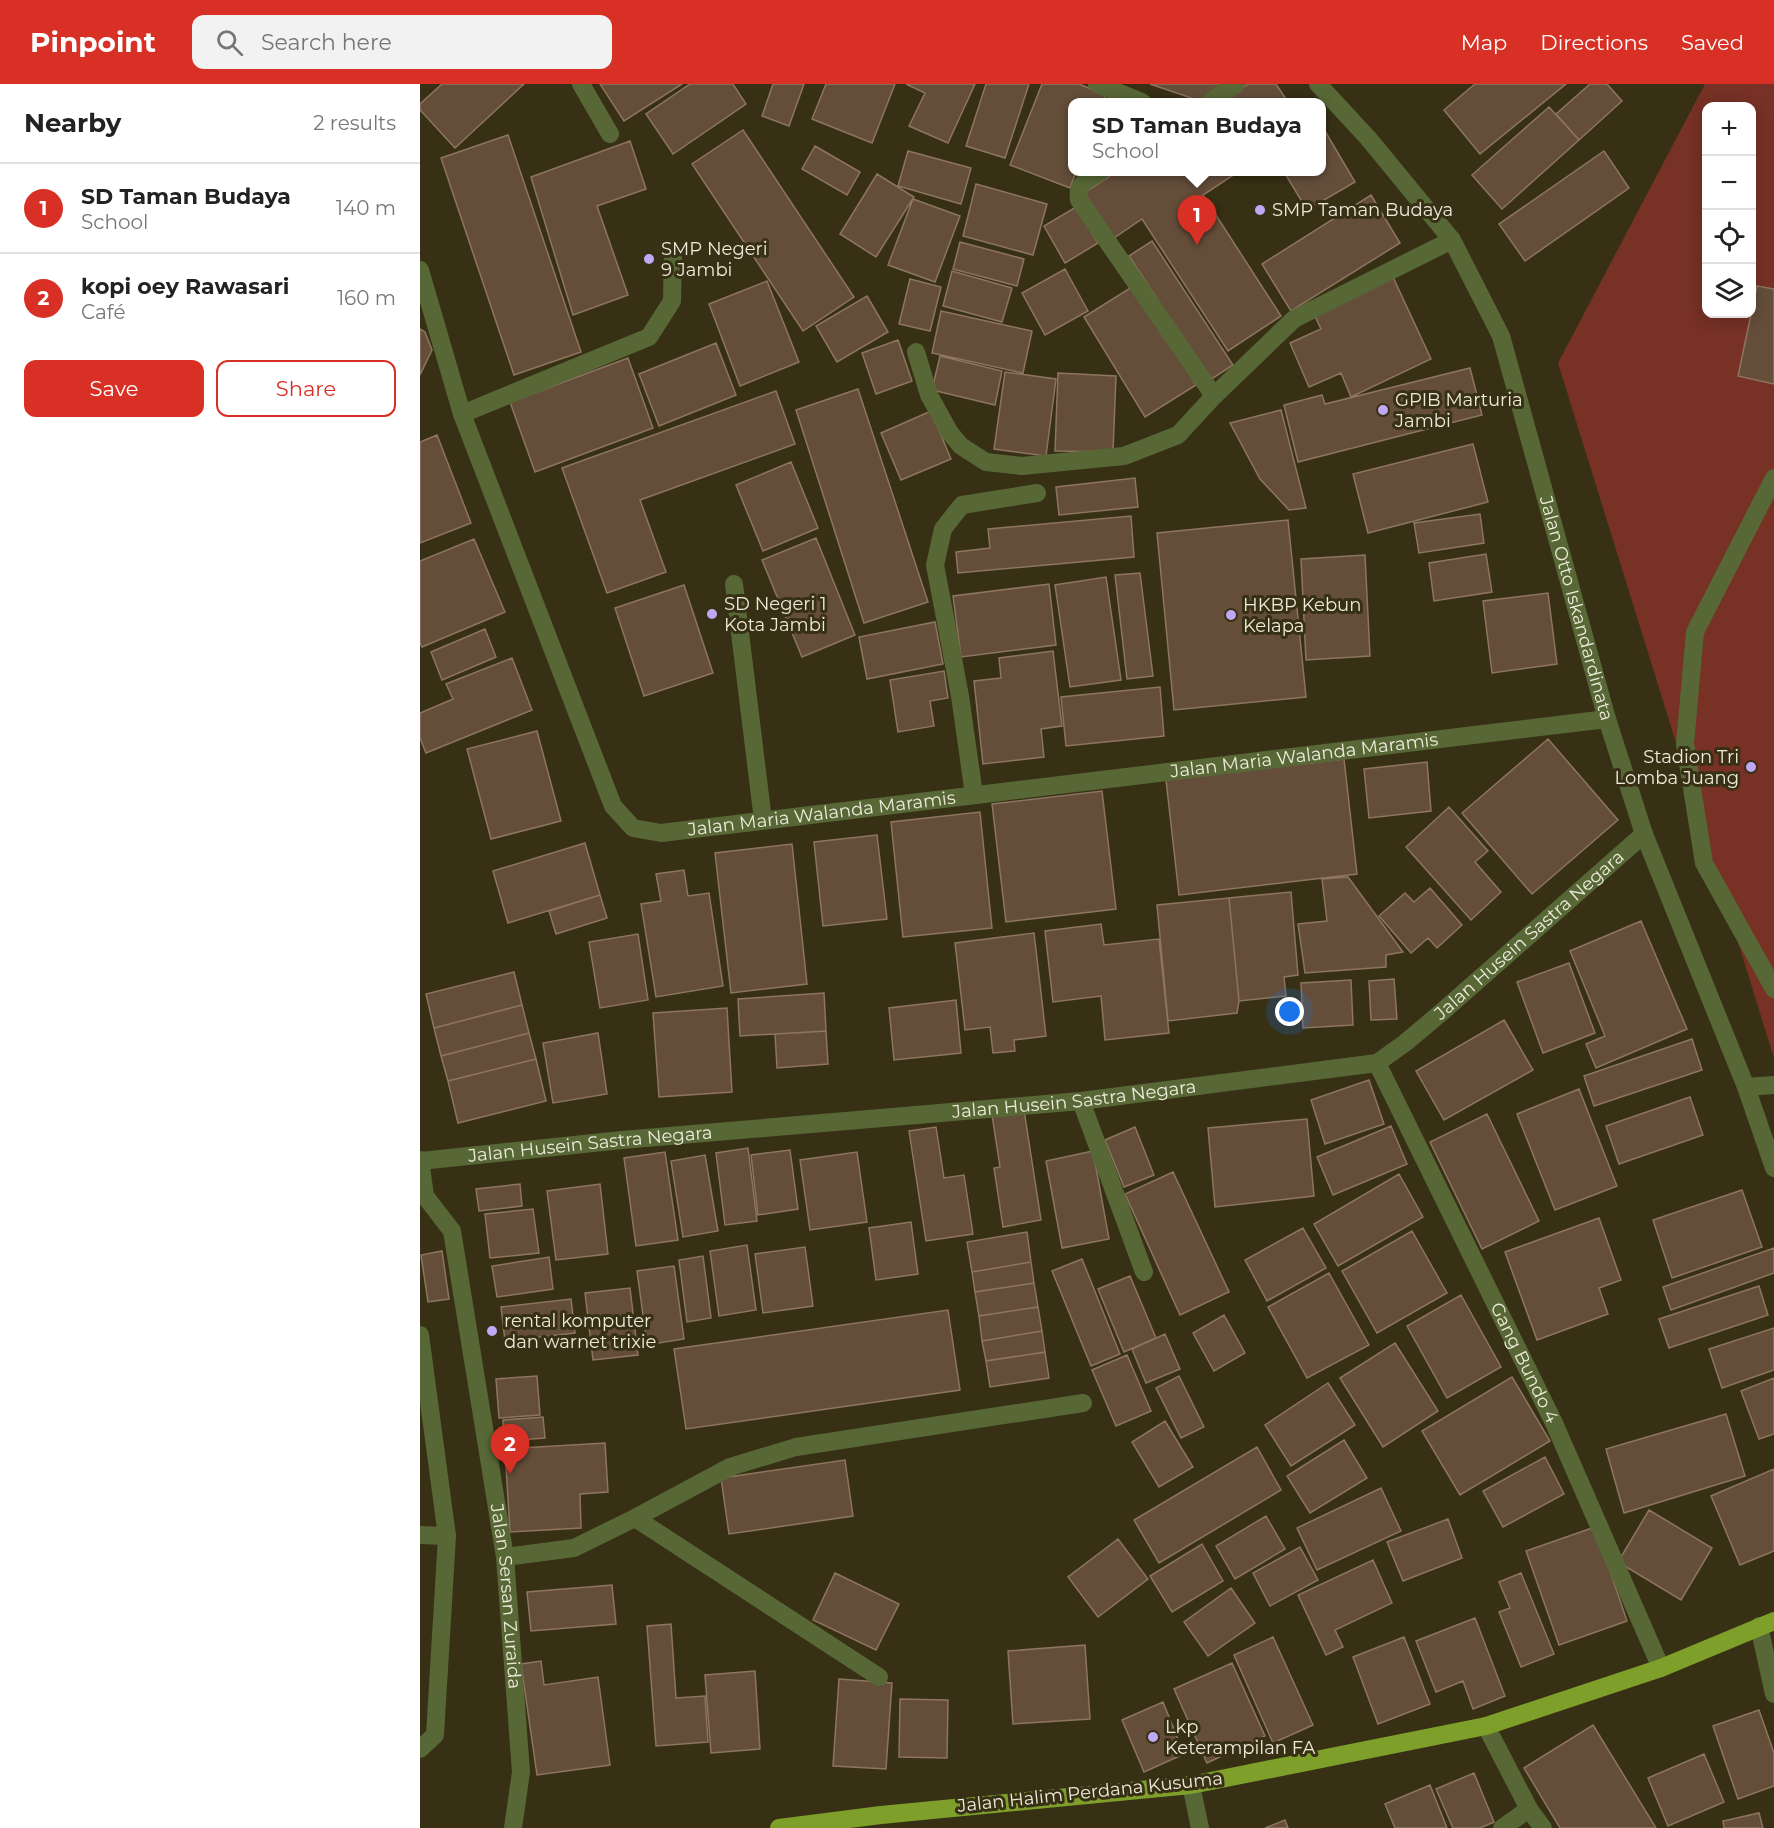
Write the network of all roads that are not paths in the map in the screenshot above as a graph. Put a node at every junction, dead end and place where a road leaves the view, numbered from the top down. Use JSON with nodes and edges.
{"nodes":[{"id":1,"x":581,"y":84,"type":"edge"},
{"id":2,"x":1097,"y":84,"type":"edge"},
{"id":3,"x":1236,"y":84,"type":"edge"},
{"id":4,"x":1318,"y":84,"type":"edge"},
{"id":5,"x":1132,"y":98,"type":"edge"},
{"id":6,"x":1216,"y":98,"type":"edge"},
{"id":7,"x":610,"y":134,"type":"dead end"},
{"id":8,"x":1093,"y":176,"type":"edge"},
{"id":9,"x":1452,"y":240,"type":"junction"},
{"id":10,"x":673,"y":251,"type":"dead end"},
{"id":11,"x":420,"y":270,"type":"edge"},
{"id":12,"x":916,"y":352,"type":"dead end"},
{"id":13,"x":1214,"y":396,"type":"junction"},
{"id":14,"x":462,"y":414,"type":"junction"},
{"id":15,"x":1774,"y":478,"type":"edge"},
{"id":16,"x":1037,"y":494,"type":"dead end"},
{"id":17,"x":734,"y":584,"type":"dead end"},
{"id":18,"x":1607,"y":719,"type":"junction"},
{"id":19,"x":974,"y":795,"type":"junction"},
{"id":20,"x":763,"y":820,"type":"junction"},
{"id":21,"x":1644,"y":834,"type":"junction"},
{"id":22,"x":1774,"y":989,"type":"edge"},
{"id":23,"x":1377,"y":1063,"type":"junction"},
{"id":24,"x":1774,"y":1085,"type":"edge"},
{"id":25,"x":1746,"y":1087,"type":"junction"},
{"id":26,"x":1081,"y":1101,"type":"junction"},
{"id":27,"x":420,"y":1161,"type":"edge"},
{"id":28,"x":1774,"y":1168,"type":"edge"},
{"id":29,"x":423,"y":1202,"type":"edge"},
{"id":30,"x":1144,"y":1272,"type":"dead end"},
{"id":31,"x":420,"y":1335,"type":"edge"},
{"id":32,"x":1083,"y":1403,"type":"dead end"},
{"id":33,"x":635,"y":1518,"type":"junction"},
{"id":34,"x":420,"y":1535,"type":"edge"},
{"id":35,"x":447,"y":1536,"type":"junction"},
{"id":36,"x":505,"y":1557,"type":"junction"},
{"id":37,"x":1766,"y":1624,"type":"edge"},
{"id":38,"x":1661,"y":1668,"type":"junction"},
{"id":39,"x":879,"y":1677,"type":"dead end"},
{"id":40,"x":1774,"y":1694,"type":"edge"},
{"id":41,"x":1486,"y":1726,"type":"junction"},
{"id":42,"x":420,"y":1749,"type":"edge"},
{"id":43,"x":1191,"y":1785,"type":"junction"},
{"id":44,"x":1528,"y":1809,"type":"junction"},
{"id":45,"x":513,"y":1828,"type":"edge"},
{"id":46,"x":779,"y":1828,"type":"edge"},
{"id":47,"x":1200,"y":1828,"type":"edge"},
{"id":48,"x":1502,"y":1828,"type":"edge"},
{"id":49,"x":1542,"y":1828,"type":"edge"}],
"edges":[{"from":1,"to":7,"type":"street"},
{"from":2,"to":5,"type":"street"},
{"from":3,"to":6,"type":"street"},
{"from":4,"to":9,"type":"street","name":"Jalan Otto Iskandardinata"},
{"from":8,"to":13,"type":"street"},
{"from":9,"to":13,"type":"street"},
{"from":9,"to":18,"type":"street","name":"Jalan Otto Iskandardinata"},
{"from":10,"to":14,"type":"street"},
{"from":11,"to":14,"type":"street","name":"Jalan Maria Walanda Maramis"},
{"from":12,"to":13,"type":"street"},
{"from":14,"to":20,"type":"street","name":"Jalan Maria Walanda Maramis"},
{"from":15,"to":22,"type":"street"},
{"from":16,"to":19,"type":"street"},
{"from":17,"to":20,"type":"street"},
{"from":18,"to":19,"type":"street","name":"Jalan Maria Walanda Maramis"},
{"from":18,"to":21,"type":"street","name":"Jalan Otto Iskandardinata"},
{"from":19,"to":20,"type":"street","name":"Jalan Maria Walanda Maramis"},
{"from":21,"to":23,"type":"street","name":"Jalan Husein Sastra Negara"},
{"from":21,"to":25,"type":"street","name":"Jalan Otto Iskandardinata"},
{"from":23,"to":26,"type":"street","name":"Jalan Husein Sastra Negara"},
{"from":23,"to":38,"type":"street","name":"Gang Bundo 4"},
{"from":24,"to":25,"type":"street"},
{"from":25,"to":28,"type":"street","name":"Jalan Otto Iskandardinata"},
{"from":26,"to":27,"type":"street","name":"Jalan Husein Sastra Negara"},
{"from":26,"to":30,"type":"street"},
{"from":27,"to":29,"type":"street","name":"Jalan Sersan Zuraida"},
{"from":29,"to":36,"type":"street","name":"Jalan Sersan Zuraida"},
{"from":31,"to":35,"type":"street"},
{"from":32,"to":33,"type":"street"},
{"from":33,"to":36,"type":"street"},
{"from":33,"to":39,"type":"street"},
{"from":34,"to":35,"type":"street"},
{"from":35,"to":42,"type":"street"},
{"from":36,"to":45,"type":"street","name":"Jalan Sersan Zuraida"},
{"from":37,"to":38,"type":"main road","name":"Jalan Halim Perdana Kusuma"},
{"from":37,"to":40,"type":"street"},
{"from":38,"to":41,"type":"main road","name":"Jalan Halim Perdana Kusuma"},
{"from":41,"to":43,"type":"main road","name":"Jalan Halim Perdana Kusuma"},
{"from":41,"to":44,"type":"street"},
{"from":43,"to":46,"type":"main road","name":"Jalan Halim Perdana Kusuma"},
{"from":43,"to":47,"type":"street"},
{"from":44,"to":48,"type":"street"},
{"from":44,"to":49,"type":"street"}]}
